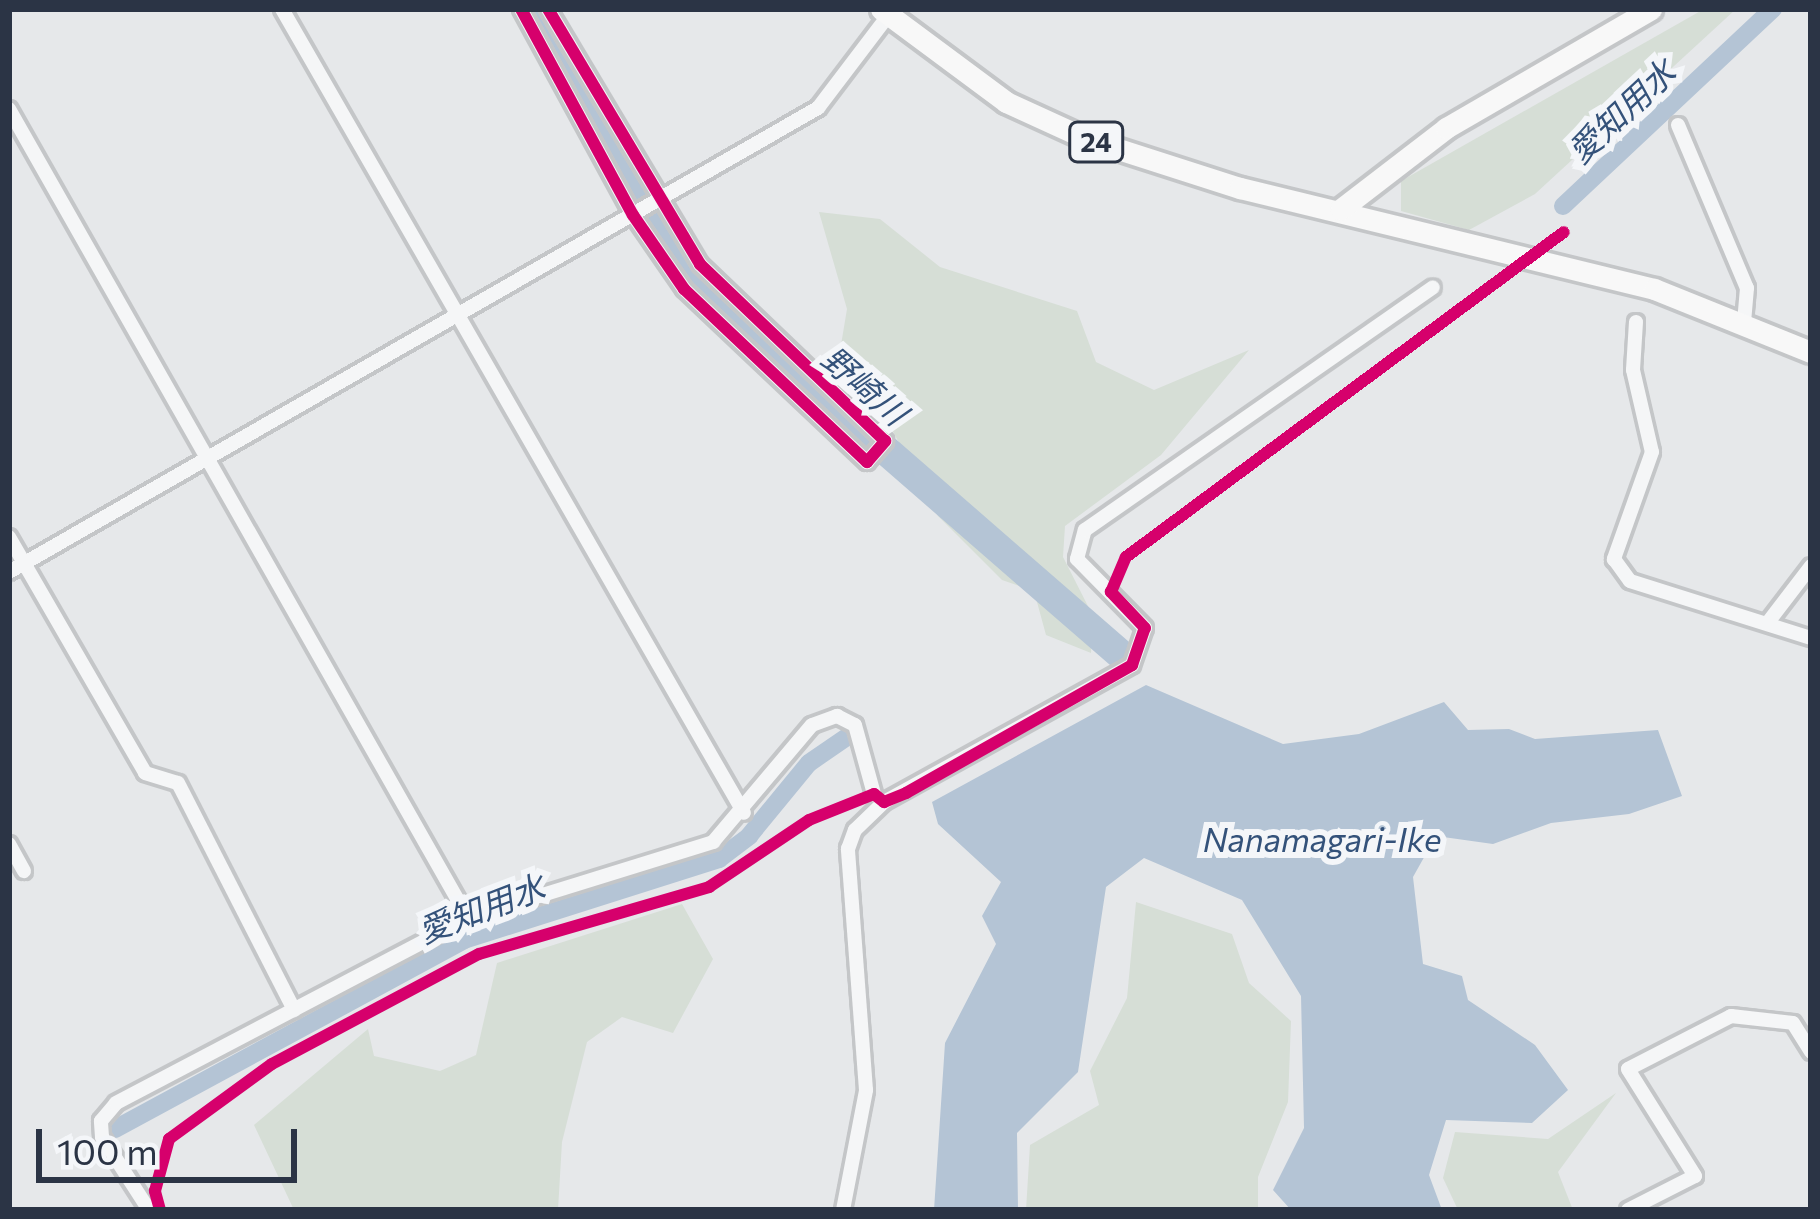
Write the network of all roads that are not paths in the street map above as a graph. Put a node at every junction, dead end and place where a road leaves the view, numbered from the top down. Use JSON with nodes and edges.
{"nodes":[{"id":1,"x":282,"y":9,"type":"edge"},
{"id":2,"x":521,"y":9,"type":"edge"},
{"id":3,"x":548,"y":9,"type":"edge"},
{"id":4,"x":887,"y":11,"type":"edge"},
{"id":5,"x":1643,"y":11,"type":"edge"},
{"id":6,"x":9,"y":110,"type":"edge"},
{"id":7,"x":1678,"y":125,"type":"dead end"},
{"id":8,"x":660,"y":198,"type":"junction"},
{"id":9,"x":1341,"y":209,"type":"junction"},
{"id":10,"x":636,"y":212,"type":"junction"},
{"id":11,"x":1433,"y":287,"type":"dead end"},
{"id":12,"x":457,"y":316,"type":"junction"},
{"id":13,"x":1636,"y":322,"type":"dead end"},
{"id":14,"x":1744,"y":323,"type":"junction"},
{"id":15,"x":1811,"y":352,"type":"edge"},
{"id":16,"x":209,"y":460,"type":"junction"},
{"id":17,"x":9,"y":537,"type":"edge"},
{"id":18,"x":24,"y":564,"type":"junction"},
{"id":19,"x":1811,"y":566,"type":"edge"},
{"id":20,"x":9,"y":572,"type":"edge"},
{"id":21,"x":1769,"y":621,"type":"junction"},
{"id":22,"x":1811,"y":638,"type":"edge"},
{"id":23,"x":874,"y":794,"type":"dead end"},
{"id":24,"x":744,"y":813,"type":"junction"},
{"id":25,"x":9,"y":844,"type":"edge"},
{"id":26,"x":24,"y":871,"type":"dead end"},
{"id":27,"x":467,"y":918,"type":"junction"},
{"id":28,"x":294,"y":1010,"type":"junction"},
{"id":29,"x":1811,"y":1052,"type":"edge"},
{"id":30,"x":149,"y":1210,"type":"edge"},
{"id":31,"x":843,"y":1210,"type":"edge"},
{"id":32,"x":1628,"y":1210,"type":"edge"}],
"edges":[{"from":1,"to":12,"type":"street"},
{"from":2,"to":10,"type":"street"},
{"from":3,"to":8,"type":"street"},
{"from":4,"to":8,"type":"street"},
{"from":4,"to":9,"type":"main road","number":"24"},
{"from":5,"to":9,"type":"main road"},
{"from":6,"to":16,"type":"street"},
{"from":7,"to":14,"type":"street"},
{"from":8,"to":10,"type":"street"},
{"from":8,"to":10,"type":"street"},
{"from":9,"to":14,"type":"main road","number":"24"},
{"from":10,"to":12,"type":"street"},
{"from":11,"to":31,"type":"street"},
{"from":12,"to":16,"type":"street"},
{"from":12,"to":24,"type":"street"},
{"from":13,"to":21,"type":"street"},
{"from":14,"to":15,"type":"main road","number":"24"},
{"from":16,"to":18,"type":"street"},
{"from":16,"to":27,"type":"street"},
{"from":17,"to":18,"type":"street"},
{"from":18,"to":20,"type":"street"},
{"from":18,"to":28,"type":"street"},
{"from":19,"to":21,"type":"street"},
{"from":21,"to":22,"type":"street"},
{"from":23,"to":24,"type":"street"},
{"from":24,"to":27,"type":"street"},
{"from":25,"to":26,"type":"street"},
{"from":27,"to":28,"type":"street"},
{"from":28,"to":30,"type":"street"},
{"from":29,"to":32,"type":"street"}]}
